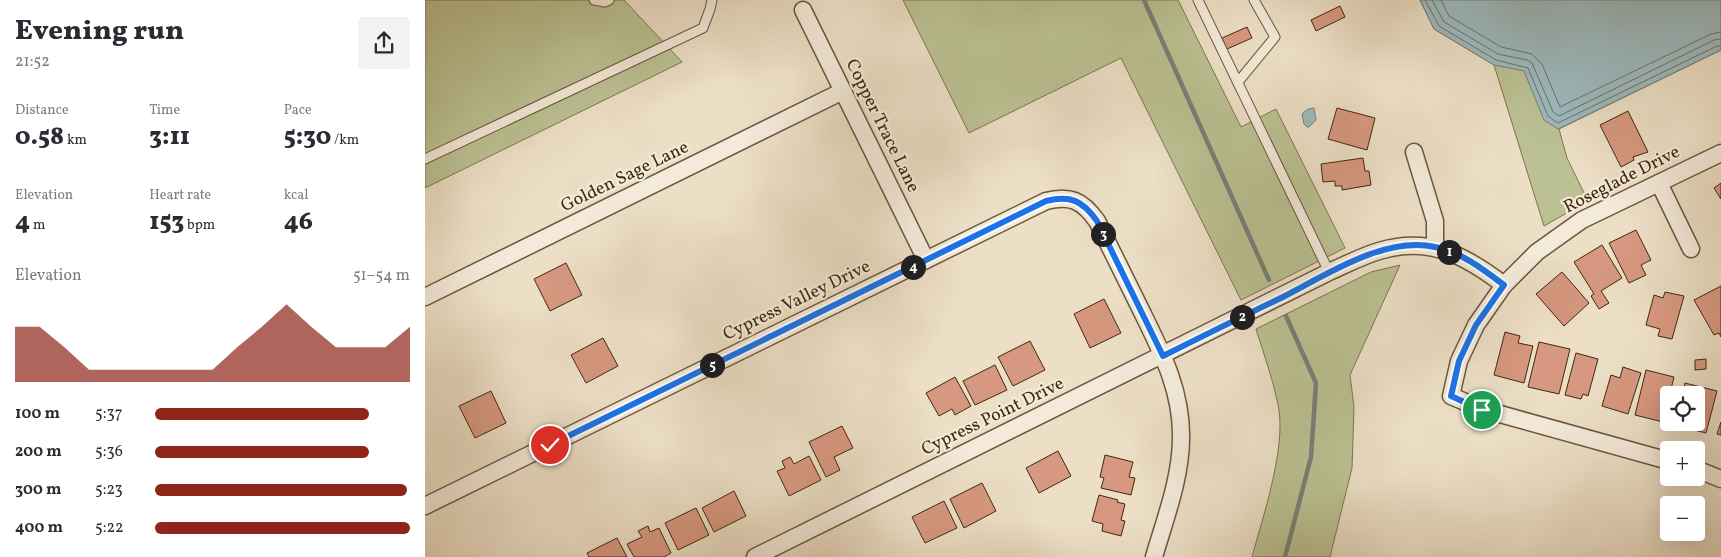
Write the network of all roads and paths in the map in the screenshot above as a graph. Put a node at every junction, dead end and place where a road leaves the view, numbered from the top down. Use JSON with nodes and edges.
{"nodes":[{"id":1,"x":594,"y":0,"type":"edge"},
{"id":2,"x":609,"y":0,"type":"edge"},
{"id":3,"x":712,"y":0,"type":"edge"},
{"id":4,"x":1198,"y":0,"type":"edge"},
{"id":5,"x":1254,"y":0,"type":"edge"},
{"id":6,"x":803,"y":10,"type":"dead end"},
{"id":7,"x":1238,"y":82,"type":"junction"},
{"id":8,"x":843,"y":91,"type":"junction"},
{"id":9,"x":1414,"y":152,"type":"dead end"},
{"id":10,"x":1721,"y":153,"type":"edge"},
{"id":11,"x":425,"y":159,"type":"edge"},
{"id":12,"x":1659,"y":183,"type":"junction"},
{"id":13,"x":1435,"y":247,"type":"junction"},
{"id":14,"x":1691,"y":249,"type":"dead end"},
{"id":15,"x":926,"y":260,"type":"junction"},
{"id":16,"x":1329,"y":272,"type":"junction"},
{"id":17,"x":1504,"y":285,"type":"junction"},
{"id":18,"x":425,"y":298,"type":"edge"},
{"id":19,"x":1163,"y":356,"type":"junction"},
{"id":20,"x":1660,"y":459,"type":"edge"},
{"id":21,"x":1705,"y":473,"type":"edge"},
{"id":22,"x":1721,"y":479,"type":"edge"},
{"id":23,"x":425,"y":506,"type":"edge"},
{"id":24,"x":755,"y":557,"type":"edge"},
{"id":25,"x":1154,"y":557,"type":"edge"}],
"edges":[{"from":1,"to":2,"type":"lane"},
{"from":3,"to":11,"type":"lane"},
{"from":4,"to":7,"type":"lane"},
{"from":5,"to":7,"type":"lane"},
{"from":6,"to":8,"type":"street","name":"Copper Trace Lane"},
{"from":7,"to":16,"type":"lane"},
{"from":8,"to":15,"type":"street","name":"Copper Trace Lane"},
{"from":8,"to":18,"type":"street","name":"Golden Sage Lane"},
{"from":9,"to":13,"type":"street"},
{"from":10,"to":12,"type":"street","name":"Roseglade Drive"},
{"from":12,"to":14,"type":"street"},
{"from":12,"to":17,"type":"street","name":"Roseglade Drive"},
{"from":13,"to":16,"type":"street","name":"Cypress Point Drive"},
{"from":13,"to":17,"type":"street","name":"Cypress Point Drive"},
{"from":15,"to":19,"type":"street","name":"Cypress Valley Drive"},
{"from":15,"to":23,"type":"street","name":"Cypress Valley Drive"},
{"from":16,"to":19,"type":"street","name":"Cypress Point Drive"},
{"from":17,"to":20,"type":"street","name":"Roseglade Drive"},
{"from":19,"to":24,"type":"street","name":"Cypress Point Drive"},
{"from":19,"to":25,"type":"street"},
{"from":21,"to":22,"type":"street"}]}
